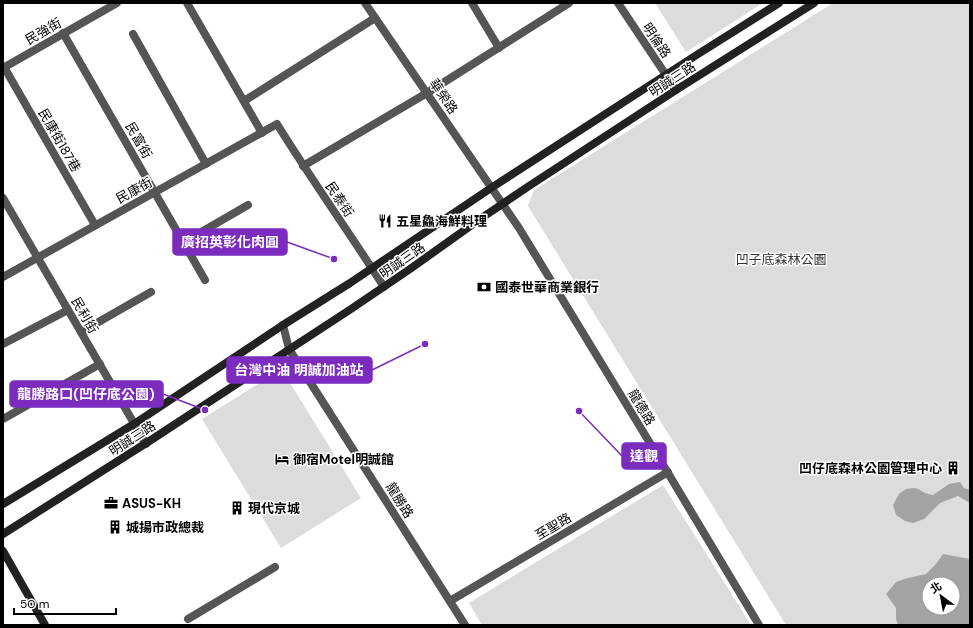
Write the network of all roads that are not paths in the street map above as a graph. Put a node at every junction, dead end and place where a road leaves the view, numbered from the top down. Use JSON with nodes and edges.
{"nodes":[{"id":1,"x":117,"y":3,"type":"edge"},
{"id":2,"x":187,"y":3,"type":"edge"},
{"id":3,"x":365,"y":3,"type":"edge"},
{"id":4,"x":472,"y":3,"type":"edge"},
{"id":5,"x":569,"y":3,"type":"edge"},
{"id":6,"x":618,"y":3,"type":"edge"},
{"id":7,"x":779,"y":3,"type":"edge"},
{"id":8,"x":814,"y":3,"type":"edge"},
{"id":9,"x":376,"y":18,"type":"junction"},
{"id":10,"x":64,"y":33,"type":"junction"},
{"id":11,"x":133,"y":34,"type":"dead end"},
{"id":12,"x":498,"y":48,"type":"junction"},
{"id":13,"x":4,"y":67,"type":"edge"},
{"id":14,"x":666,"y":75,"type":"junction"},
{"id":15,"x":676,"y":90,"type":"junction"},
{"id":16,"x":427,"y":93,"type":"junction"},
{"id":17,"x":244,"y":101,"type":"junction"},
{"id":18,"x":277,"y":124,"type":"joint"},
{"id":19,"x":262,"y":133,"type":"junction"},
{"id":20,"x":206,"y":164,"type":"junction"},
{"id":21,"x":303,"y":166,"type":"junction"},
{"id":22,"x":491,"y":188,"type":"junction"},
{"id":23,"x":155,"y":192,"type":"junction"},
{"id":24,"x":3,"y":198,"type":"edge"},
{"id":25,"x":502,"y":204,"type":"junction"},
{"id":26,"x":248,"y":205,"type":"dead end"},
{"id":27,"x":95,"y":225,"type":"junction"},
{"id":28,"x":184,"y":242,"type":"junction"},
{"id":29,"x":38,"y":257,"type":"junction"},
{"id":30,"x":372,"y":269,"type":"junction"},
{"id":31,"x":3,"y":277,"type":"edge"},
{"id":32,"x":205,"y":280,"type":"dead end"},
{"id":33,"x":384,"y":287,"type":"junction"},
{"id":34,"x":151,"y":292,"type":"dead end"},
{"id":35,"x":68,"y":310,"type":"junction"},
{"id":36,"x":284,"y":325,"type":"junction"},
{"id":37,"x":81,"y":332,"type":"junction"},
{"id":38,"x":3,"y":344,"type":"edge"},
{"id":39,"x":289,"y":349,"type":"junction"},
{"id":40,"x":100,"y":364,"type":"junction"},
{"id":41,"x":3,"y":419,"type":"edge"},
{"id":42,"x":134,"y":424,"type":"junction"},
{"id":43,"x":146,"y":444,"type":"junction"},
{"id":44,"x":668,"y":472,"type":"junction"},
{"id":45,"x":3,"y":504,"type":"edge"},
{"id":46,"x":3,"y":534,"type":"edge"},
{"id":47,"x":3,"y":551,"type":"edge"},
{"id":48,"x":275,"y":567,"type":"dead end"},
{"id":49,"x":450,"y":601,"type":"junction"},
{"id":50,"x":188,"y":619,"type":"dead end"},
{"id":51,"x":45,"y":625,"type":"edge"},
{"id":52,"x":465,"y":625,"type":"edge"},
{"id":53,"x":759,"y":625,"type":"edge"}],
"edges":[{"from":1,"to":10,"type":"street","name":"民強街"},
{"from":2,"to":17,"type":"street"},
{"from":3,"to":9,"type":"street","name":"華榮路"},
{"from":4,"to":12,"type":"street"},
{"from":5,"to":12,"type":"street"},
{"from":6,"to":14,"type":"street","name":"明倫路"},
{"from":7,"to":14,"type":"street","name":"明誠三路"},
{"from":8,"to":15,"type":"street","name":"明誠三路"},
{"from":9,"to":16,"type":"street","name":"華榮路"},
{"from":9,"to":17,"type":"street"},
{"from":10,"to":13,"type":"street","name":"民強街"},
{"from":10,"to":23,"type":"street","name":"民富街"},
{"from":11,"to":20,"type":"street"},
{"from":12,"to":16,"type":"street"},
{"from":13,"to":27,"type":"street","name":"民康街187巷"},
{"from":14,"to":15,"type":"street","name":"明倫路"},
{"from":14,"to":22,"type":"street","name":"明誠三路"},
{"from":15,"to":25,"type":"street","name":"明誠三路"},
{"from":16,"to":21,"type":"street"},
{"from":16,"to":22,"type":"street","name":"華榮路"},
{"from":17,"to":19,"type":"street"},
{"from":18,"to":19,"type":"street","name":"民康街"},
{"from":18,"to":21,"type":"street","name":"民泰街"},
{"from":19,"to":20,"type":"street","name":"民康街"},
{"from":20,"to":23,"type":"street","name":"民康街"},
{"from":21,"to":30,"type":"street","name":"民泰街"},
{"from":22,"to":25,"type":"street","name":"華榮路"},
{"from":22,"to":30,"type":"street","name":"明誠三路"},
{"from":23,"to":27,"type":"street","name":"民康街"},
{"from":23,"to":28,"type":"street","name":"民富街"},
{"from":24,"to":29,"type":"street","name":"民利街"},
{"from":25,"to":33,"type":"street","name":"明誠三路"},
{"from":25,"to":44,"type":"street","name":"龍德路"},
{"from":26,"to":28,"type":"street"},
{"from":27,"to":29,"type":"street","name":"民康街"},
{"from":28,"to":32,"type":"street","name":"民富街"},
{"from":29,"to":31,"type":"street","name":"民康街"},
{"from":29,"to":35,"type":"street","name":"民利街"},
{"from":30,"to":33,"type":"street","name":"民泰街"},
{"from":30,"to":36,"type":"street","name":"明誠三路"},
{"from":33,"to":39,"type":"street","name":"明誠三路"},
{"from":34,"to":37,"type":"street"},
{"from":35,"to":37,"type":"street","name":"民利街"},
{"from":35,"to":38,"type":"street"},
{"from":36,"to":39,"type":"street","name":"龍勝路"},
{"from":36,"to":42,"type":"street","name":"明誠三路"},
{"from":37,"to":40,"type":"street","name":"民利街"},
{"from":39,"to":43,"type":"street","name":"明誠三路"},
{"from":39,"to":49,"type":"street","name":"龍勝路"},
{"from":40,"to":41,"type":"street"},
{"from":40,"to":42,"type":"street","name":"民利街"},
{"from":42,"to":43,"type":"street","name":"民利街"},
{"from":42,"to":45,"type":"street","name":"明誠三路"},
{"from":43,"to":46,"type":"street","name":"明誠三路"},
{"from":44,"to":49,"type":"street","name":"至聖路"},
{"from":44,"to":53,"type":"street","name":"龍德路"},
{"from":47,"to":51,"type":"street"},
{"from":48,"to":50,"type":"street"},
{"from":49,"to":52,"type":"street","name":"龍勝路"}]}
